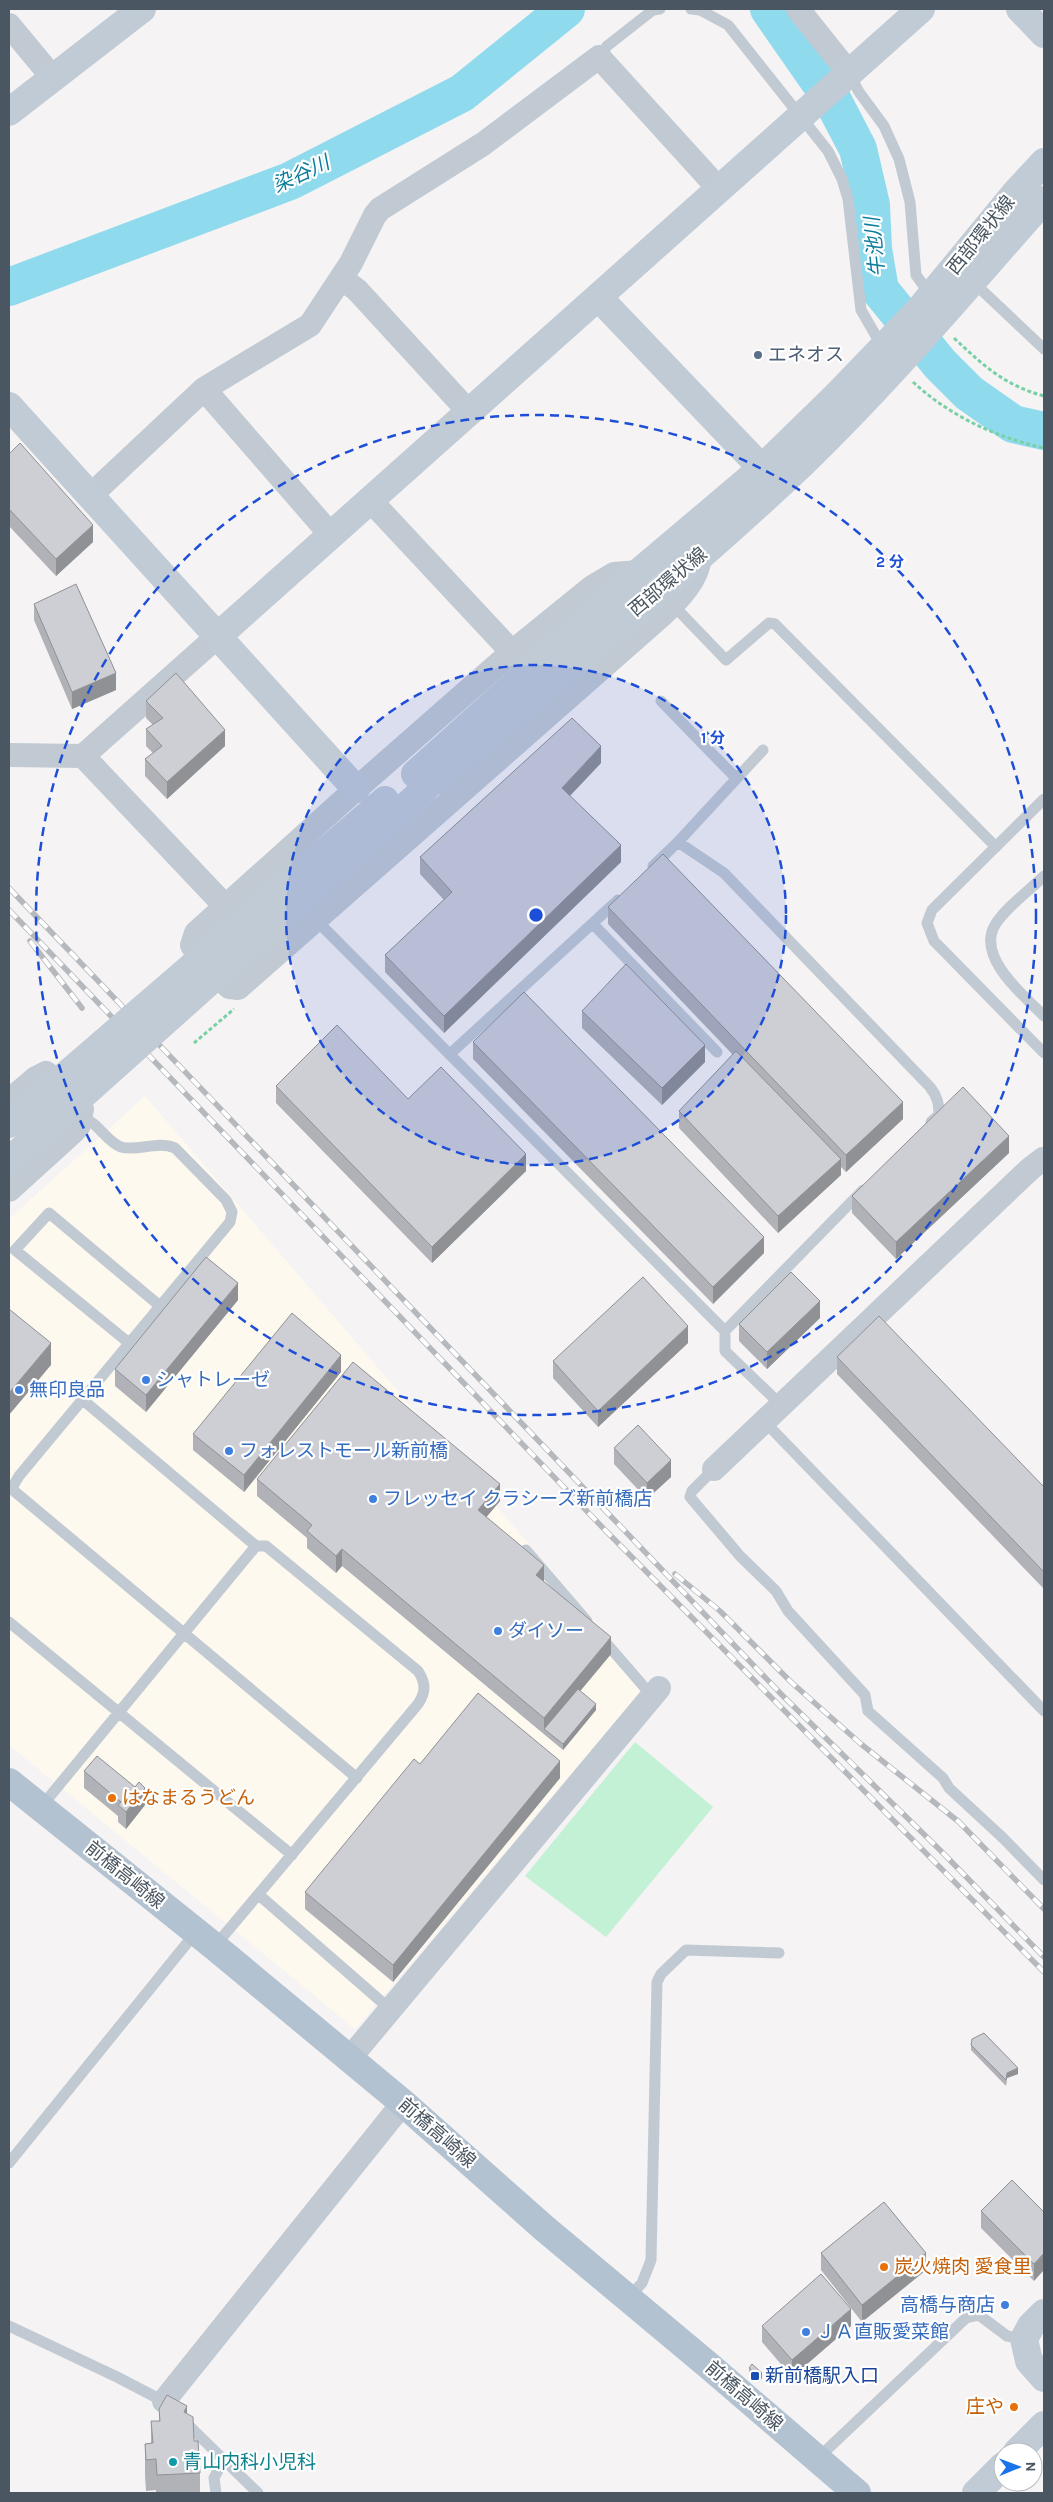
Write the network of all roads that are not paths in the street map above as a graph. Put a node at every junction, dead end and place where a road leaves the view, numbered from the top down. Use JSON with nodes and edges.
{"nodes":[{"id":1,"x":142,"y":9,"type":"edge"},
{"id":2,"x":660,"y":9,"type":"edge"},
{"id":3,"x":691,"y":9,"type":"edge"},
{"id":4,"x":798,"y":9,"type":"edge"},
{"id":5,"x":921,"y":9,"type":"edge"},
{"id":6,"x":1020,"y":9,"type":"edge"},
{"id":7,"x":9,"y":25,"type":"edge"},
{"id":8,"x":1044,"y":34,"type":"edge"},
{"id":9,"x":599,"y":57,"type":"junction"},
{"id":10,"x":846,"y":76,"type":"junction"},
{"id":11,"x":53,"y":78,"type":"junction"},
{"id":12,"x":9,"y":112,"type":"edge"},
{"id":13,"x":804,"y":113,"type":"junction"},
{"id":14,"x":1044,"y":162,"type":"edge"},
{"id":15,"x":719,"y":189,"type":"junction"},
{"id":16,"x":1036,"y":203,"type":"edge"},
{"id":17,"x":965,"y":274,"type":"junction"},
{"id":18,"x":341,"y":278,"type":"junction"},
{"id":19,"x":600,"y":298,"type":"junction"},
{"id":20,"x":931,"y":314,"type":"junction"},
{"id":21,"x":1044,"y":349,"type":"edge"},
{"id":22,"x":892,"y":356,"type":"junction"},
{"id":23,"x":204,"y":389,"type":"junction"},
{"id":24,"x":9,"y":406,"type":"edge"},
{"id":25,"x":470,"y":413,"type":"junction"},
{"id":26,"x":770,"y":477,"type":"junction"},
{"id":27,"x":91,"y":495,"type":"junction"},
{"id":28,"x":370,"y":500,"type":"junction"},
{"id":29,"x":331,"y":535,"type":"junction"},
{"id":30,"x":700,"y":555,"type":"junction"},
{"id":31,"x":639,"y":572,"type":"junction"},
{"id":32,"x":673,"y":605,"type":"junction"},
{"id":33,"x":219,"y":635,"type":"junction"},
{"id":34,"x":512,"y":652,"type":"junction"},
{"id":35,"x":661,"y":701,"type":"dead end"},
{"id":36,"x":763,"y":750,"type":"dead end"},
{"id":37,"x":9,"y":755,"type":"edge"},
{"id":38,"x":83,"y":756,"type":"junction"},
{"id":39,"x":736,"y":778,"type":"junction"},
{"id":40,"x":420,"y":781,"type":"junction"},
{"id":41,"x":356,"y":789,"type":"junction"},
{"id":42,"x":1044,"y":799,"type":"edge"},
{"id":43,"x":678,"y":842,"type":"junction"},
{"id":44,"x":996,"y":847,"type":"junction"},
{"id":45,"x":643,"y":876,"type":"edge"},
{"id":46,"x":1044,"y":876,"type":"edge"},
{"id":47,"x":629,"y":890,"type":"edge"},
{"id":48,"x":226,"y":907,"type":"junction"},
{"id":49,"x":315,"y":919,"type":"junction"},
{"id":50,"x":593,"y":924,"type":"junction"},
{"id":51,"x":1043,"y":1013,"type":"edge"},
{"id":52,"x":717,"y":1052,"type":"dead end"},
{"id":53,"x":1044,"y":1053,"type":"edge"},
{"id":54,"x":450,"y":1054,"type":"junction"},
{"id":55,"x":9,"y":1101,"type":"edge"},
{"id":56,"x":81,"y":1118,"type":"junction"},
{"id":57,"x":9,"y":1124,"type":"edge"},
{"id":58,"x":924,"y":1129,"type":"edge"},
{"id":59,"x":1044,"y":1159,"type":"edge"},
{"id":60,"x":9,"y":1161,"type":"edge"},
{"id":61,"x":869,"y":1185,"type":"edge"},
{"id":62,"x":9,"y":1190,"type":"edge"},
{"id":63,"x":160,"y":1306,"type":"junction"},
{"id":64,"x":725,"y":1331,"type":"junction"},
{"id":65,"x":129,"y":1343,"type":"junction"},
{"id":66,"x":83,"y":1400,"type":"junction"},
{"id":67,"x":782,"y":1406,"type":"junction"},
{"id":68,"x":765,"y":1422,"type":"junction"},
{"id":69,"x":714,"y":1469,"type":"joint"},
{"id":70,"x":256,"y":1546,"type":"junction"},
{"id":71,"x":526,"y":1550,"type":"edge"},
{"id":72,"x":9,"y":1622,"type":"edge"},
{"id":73,"x":184,"y":1633,"type":"junction"},
{"id":74,"x":655,"y":1692,"type":"joint"},
{"id":75,"x":119,"y":1712,"type":"junction"},
{"id":76,"x":1044,"y":1712,"type":"edge"},
{"id":77,"x":357,"y":1778,"type":"junction"},
{"id":78,"x":9,"y":1782,"type":"edge"},
{"id":79,"x":41,"y":1807,"type":"junction"},
{"id":80,"x":292,"y":1856,"type":"junction"},
{"id":81,"x":1044,"y":1880,"type":"edge"},
{"id":82,"x":259,"y":1895,"type":"junction"},
{"id":83,"x":205,"y":1939,"type":"junction"},
{"id":84,"x":779,"y":1953,"type":"dead end"},
{"id":85,"x":391,"y":2010,"type":"junction"},
{"id":86,"x":349,"y":2059,"type":"junction"},
{"id":87,"x":403,"y":2103,"type":"junction"},
{"id":88,"x":9,"y":2163,"type":"edge"},
{"id":89,"x":628,"y":2298,"type":"junction"},
{"id":90,"x":1044,"y":2313,"type":"edge"},
{"id":91,"x":9,"y":2326,"type":"edge"},
{"id":92,"x":1024,"y":2339,"type":"junction"},
{"id":93,"x":1044,"y":2378,"type":"edge"},
{"id":94,"x":164,"y":2401,"type":"junction"},
{"id":95,"x":1044,"y":2426,"type":"edge"},
{"id":96,"x":1027,"y":2442,"type":"edge"},
{"id":97,"x":816,"y":2460,"type":"junction"},
{"id":98,"x":223,"y":2461,"type":"junction"},
{"id":99,"x":993,"y":2476,"type":"edge"},
{"id":100,"x":216,"y":2493,"type":"edge"},
{"id":101,"x":258,"y":2493,"type":"edge"},
{"id":102,"x":857,"y":2493,"type":"edge"},
{"id":103,"x":976,"y":2493,"type":"edge"}],
"edges":[{"from":1,"to":11,"type":"street"},
{"from":2,"to":9,"type":"lane"},
{"from":3,"to":13,"type":"lane"},
{"from":4,"to":10,"type":"street"},
{"from":5,"to":10,"type":"street"},
{"from":6,"to":8,"type":"street"},
{"from":7,"to":11,"type":"street"},
{"from":9,"to":15,"type":"street"},
{"from":9,"to":18,"type":"street"},
{"from":10,"to":13,"type":"street"},
{"from":10,"to":20,"type":"lane"},
{"from":11,"to":12,"type":"street"},
{"from":13,"to":15,"type":"street"},
{"from":13,"to":22,"type":"lane"},
{"from":14,"to":16,"type":"street","name":"西部環状線"},
{"from":15,"to":19,"type":"street"},
{"from":16,"to":17,"type":"street","name":"西部環状線"},
{"from":17,"to":20,"type":"street","name":"西部環状線"},
{"from":17,"to":21,"type":"lane"},
{"from":18,"to":23,"type":"street"},
{"from":18,"to":25,"type":"street"},
{"from":19,"to":25,"type":"street"},
{"from":19,"to":26,"type":"street"},
{"from":20,"to":22,"type":"street","name":"西部環状線"},
{"from":22,"to":26,"type":"street","name":"西部環状線"},
{"from":23,"to":27,"type":"street"},
{"from":23,"to":29,"type":"street"},
{"from":24,"to":27,"type":"street"},
{"from":25,"to":28,"type":"street"},
{"from":26,"to":30,"type":"street","name":"西部環状線"},
{"from":26,"to":31,"type":"street","name":"西部環状線"},
{"from":27,"to":33,"type":"street"},
{"from":28,"to":29,"type":"street"},
{"from":28,"to":34,"type":"street"},
{"from":29,"to":33,"type":"street"},
{"from":30,"to":32,"type":"street"},
{"from":30,"to":40,"type":"street","name":"西部環状線"},
{"from":31,"to":34,"type":"street"},
{"from":31,"to":40,"type":"street","name":"西部環状線"},
{"from":32,"to":44,"type":"lane"},
{"from":32,"to":49,"type":"street"},
{"from":33,"to":38,"type":"street"},
{"from":33,"to":41,"type":"street"},
{"from":34,"to":41,"type":"street"},
{"from":35,"to":39,"type":"lane"},
{"from":36,"to":39,"type":"lane"},
{"from":37,"to":38,"type":"street"},
{"from":38,"to":48,"type":"street"},
{"from":39,"to":43,"type":"lane"},
{"from":40,"to":57,"type":"street","bridge":true},
{"from":40,"to":60,"type":"street","bridge":true},
{"from":41,"to":48,"type":"street"},
{"from":42,"to":44,"type":"lane"},
{"from":43,"to":45,"type":"lane"},
{"from":43,"to":58,"type":"lane"},
{"from":44,"to":53,"type":"lane"},
{"from":46,"to":51,"type":"lane"},
{"from":47,"to":50,"type":"lane"},
{"from":48,"to":49,"type":"street"},
{"from":49,"to":54,"type":"lane"},
{"from":50,"to":52,"type":"lane"},
{"from":50,"to":54,"type":"lane"},
{"from":54,"to":64,"type":"lane"},
{"from":55,"to":56,"type":"street"},
{"from":56,"to":62,"type":"street"},
{"from":56,"to":63,"type":"lane"},
{"from":59,"to":67,"type":"street"},
{"from":61,"to":64,"type":"lane"},
{"from":63,"to":65,"type":"lane"},
{"from":63,"to":65,"type":"lane"},
{"from":64,"to":67,"type":"lane"},
{"from":65,"to":66,"type":"lane"},
{"from":66,"to":70,"type":"lane"},
{"from":66,"to":73,"type":"lane"},
{"from":67,"to":68,"type":"street"},
{"from":68,"to":69,"type":"street"},
{"from":68,"to":76,"type":"lane"},
{"from":69,"to":81,"type":"lane"},
{"from":70,"to":73,"type":"lane"},
{"from":70,"to":77,"type":"lane"},
{"from":71,"to":74,"type":"lane"},
{"from":72,"to":75,"type":"lane"},
{"from":73,"to":75,"type":"lane"},
{"from":73,"to":77,"type":"lane"},
{"from":74,"to":85,"type":"street"},
{"from":75,"to":79,"type":"lane"},
{"from":75,"to":80,"type":"lane"},
{"from":77,"to":80,"type":"lane"},
{"from":78,"to":79,"type":"main road","name":"前橋高崎線"},
{"from":79,"to":83,"type":"main road","name":"前橋高崎線"},
{"from":80,"to":82,"type":"lane"},
{"from":82,"to":83,"type":"lane"},
{"from":82,"to":85,"type":"lane"},
{"from":83,"to":86,"type":"main road","name":"前橋高崎線"},
{"from":83,"to":88,"type":"lane"},
{"from":84,"to":89,"type":"lane"},
{"from":85,"to":86,"type":"street"},
{"from":86,"to":87,"type":"main road","name":"前橋高崎線"},
{"from":87,"to":89,"type":"main road","name":"前橋高崎線"},
{"from":87,"to":94,"type":"street"},
{"from":89,"to":97,"type":"main road","name":"前橋高崎線"},
{"from":90,"to":92,"type":"street"},
{"from":91,"to":94,"type":"lane"},
{"from":92,"to":93,"type":"street"},
{"from":92,"to":97,"type":"lane"},
{"from":94,"to":98,"type":"lane"},
{"from":95,"to":96,"type":"street"},
{"from":97,"to":102,"type":"main road","name":"前橋高崎線"},
{"from":98,"to":100,"type":"lane"},
{"from":98,"to":101,"type":"lane"},
{"from":99,"to":103,"type":"street"}]}
